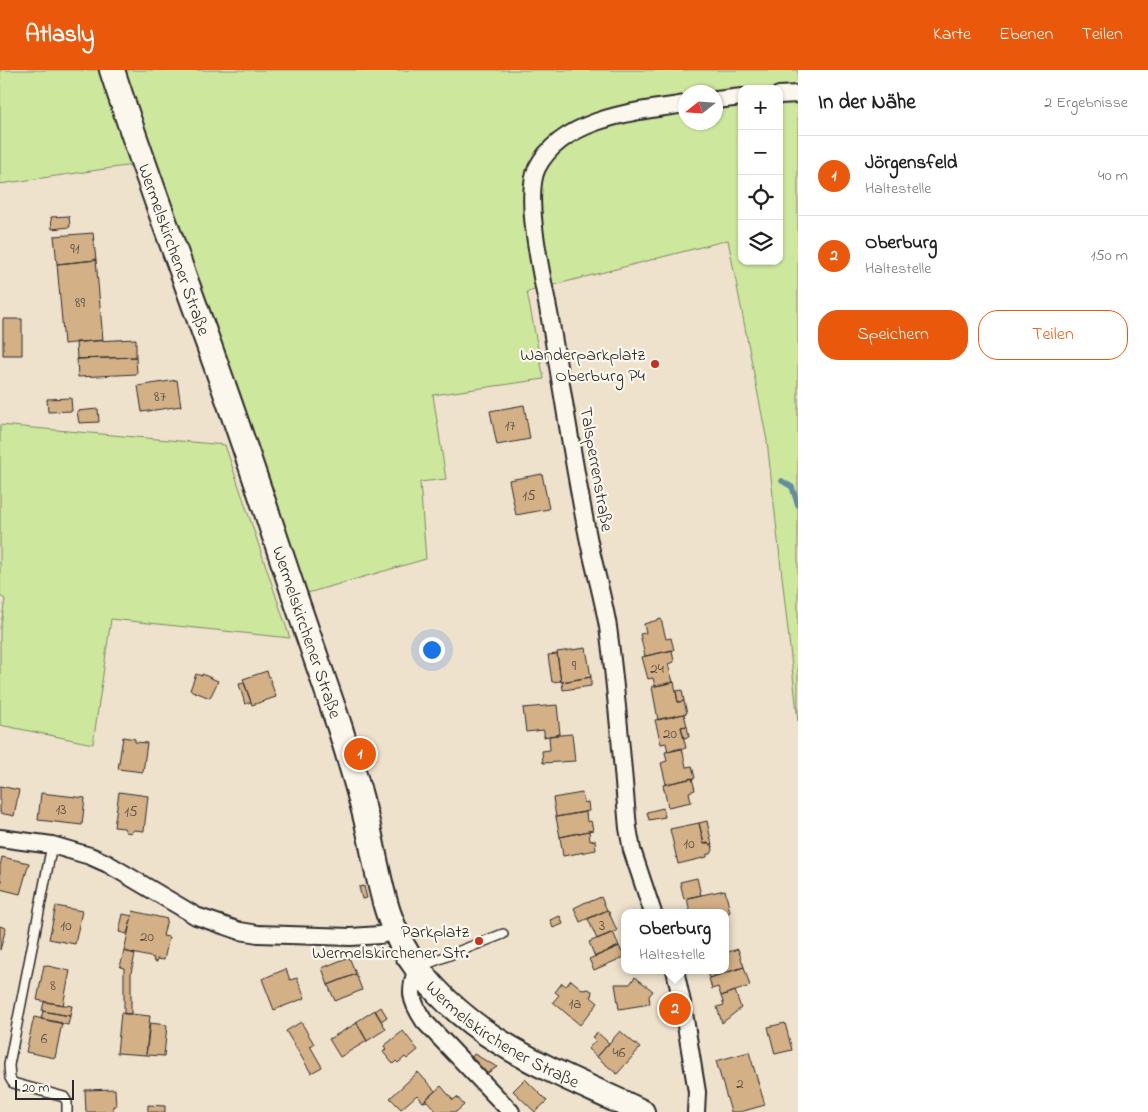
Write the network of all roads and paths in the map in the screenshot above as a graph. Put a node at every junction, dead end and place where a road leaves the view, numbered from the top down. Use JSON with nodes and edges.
{"nodes":[{"id":1,"x":112,"y":70,"type":"edge"},
{"id":2,"x":798,"y":94,"type":"edge"},
{"id":3,"x":783,"y":95,"type":"edge"},
{"id":4,"x":738,"y":97,"type":"edge"},
{"id":5,"x":723,"y":99,"type":"edge"},
{"id":6,"x":678,"y":105,"type":"edge"},
{"id":7,"x":0,"y":838,"type":"edge"},
{"id":8,"x":52,"y":845,"type":"junction"},
{"id":9,"x":652,"y":909,"type":"edge"},
{"id":10,"x":394,"y":930,"type":"junction"},
{"id":11,"x":503,"y":934,"type":"dead end"},
{"id":12,"x":417,"y":968,"type":"junction"},
{"id":13,"x":676,"y":974,"type":"edge"},
{"id":14,"x":502,"y":1109,"type":"edge"},
{"id":15,"x":67,"y":1112,"type":"edge"},
{"id":16,"x":642,"y":1112,"type":"edge"},
{"id":17,"x":696,"y":1112,"type":"edge"}],
"edges":[{"from":1,"to":10,"type":"main road","name":"Wermelskirchener Straße"},
{"from":2,"to":3,"type":"street"},
{"from":4,"to":5,"type":"street"},
{"from":6,"to":9,"type":"street","name":"Talsperrenstraße"},
{"from":7,"to":8,"type":"street"},
{"from":8,"to":10,"type":"street"},
{"from":8,"to":15,"type":"lane"},
{"from":10,"to":12,"type":"main road","name":"Wermelskirchener Straße"},
{"from":11,"to":12,"type":"lane"},
{"from":12,"to":14,"type":"street"},
{"from":12,"to":16,"type":"main road","name":"Wermelskirchener Straße"},
{"from":13,"to":17,"type":"street"}]}
